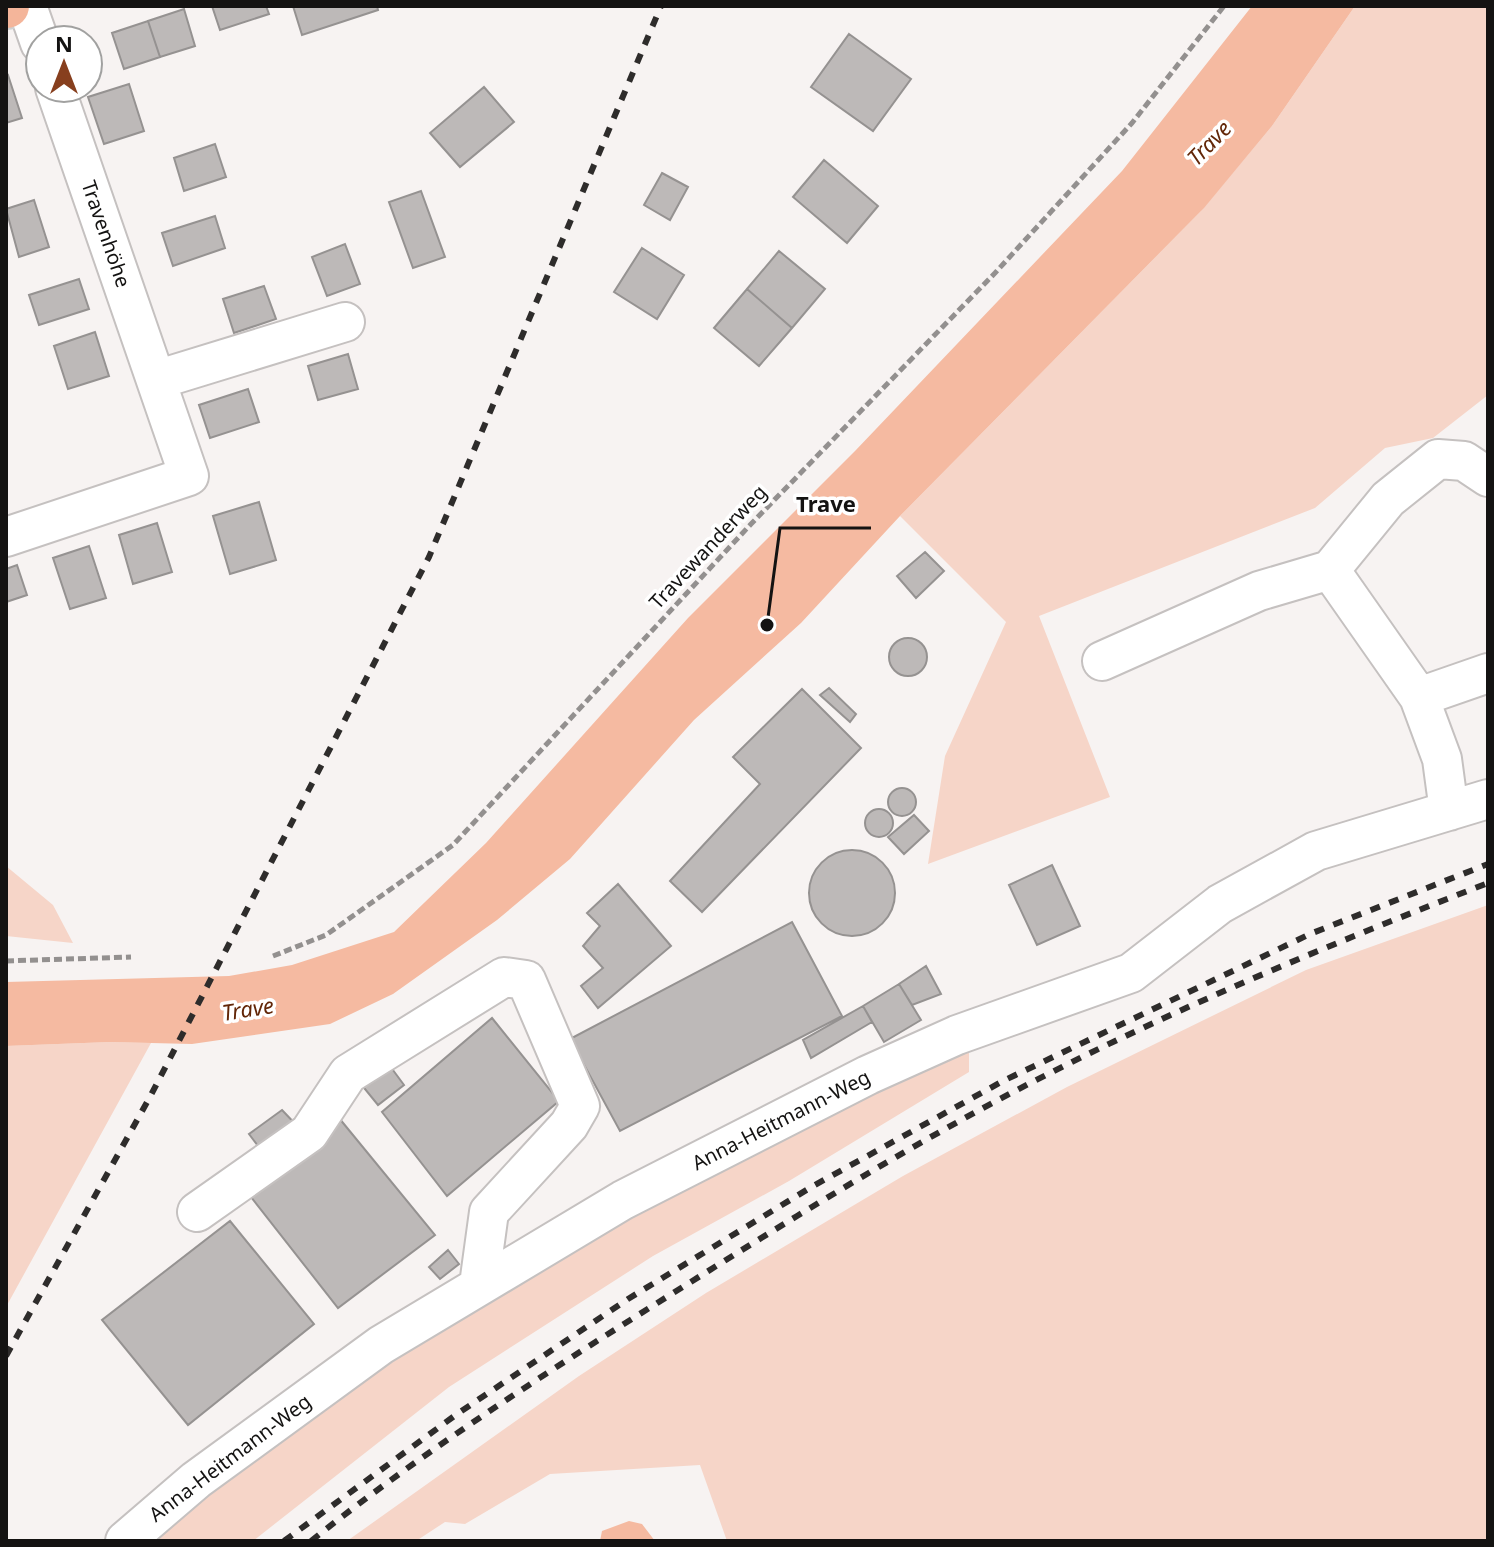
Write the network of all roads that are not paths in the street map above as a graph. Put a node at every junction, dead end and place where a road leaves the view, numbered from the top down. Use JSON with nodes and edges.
{"nodes":[{"id":1,"x":61,"y":104,"type":"edge"},
{"id":2,"x":345,"y":322,"type":"dead end"},
{"id":3,"x":156,"y":380,"type":"junction"},
{"id":4,"x":1488,"y":477,"type":"edge"},
{"id":5,"x":6,"y":537,"type":"edge"},
{"id":6,"x":1330,"y":570,"type":"junction"},
{"id":7,"x":1102,"y":661,"type":"dead end"},
{"id":8,"x":1488,"y":673,"type":"edge"},
{"id":9,"x":1419,"y":697,"type":"junction"},
{"id":10,"x":1488,"y":799,"type":"edge"},
{"id":11,"x":1449,"y":811,"type":"junction"},
{"id":12,"x":197,"y":1212,"type":"dead end"},
{"id":13,"x":479,"y":1285,"type":"junction"},
{"id":14,"x":125,"y":1541,"type":"edge"}],
"edges":[{"from":1,"to":3,"type":"street","name":"Travenhöhe"},
{"from":2,"to":3,"type":"street"},
{"from":3,"to":5,"type":"street","name":"Travenhöhe"},
{"from":4,"to":6,"type":"street"},
{"from":6,"to":7,"type":"street"},
{"from":6,"to":9,"type":"street"},
{"from":8,"to":9,"type":"street"},
{"from":9,"to":11,"type":"street"},
{"from":10,"to":11,"type":"street","name":"Anna-Heitmann-Weg"},
{"from":11,"to":13,"type":"street","name":"Anna-Heitmann-Weg"},
{"from":12,"to":13,"type":"street"},
{"from":13,"to":14,"type":"street","name":"Anna-Heitmann-Weg"}]}
